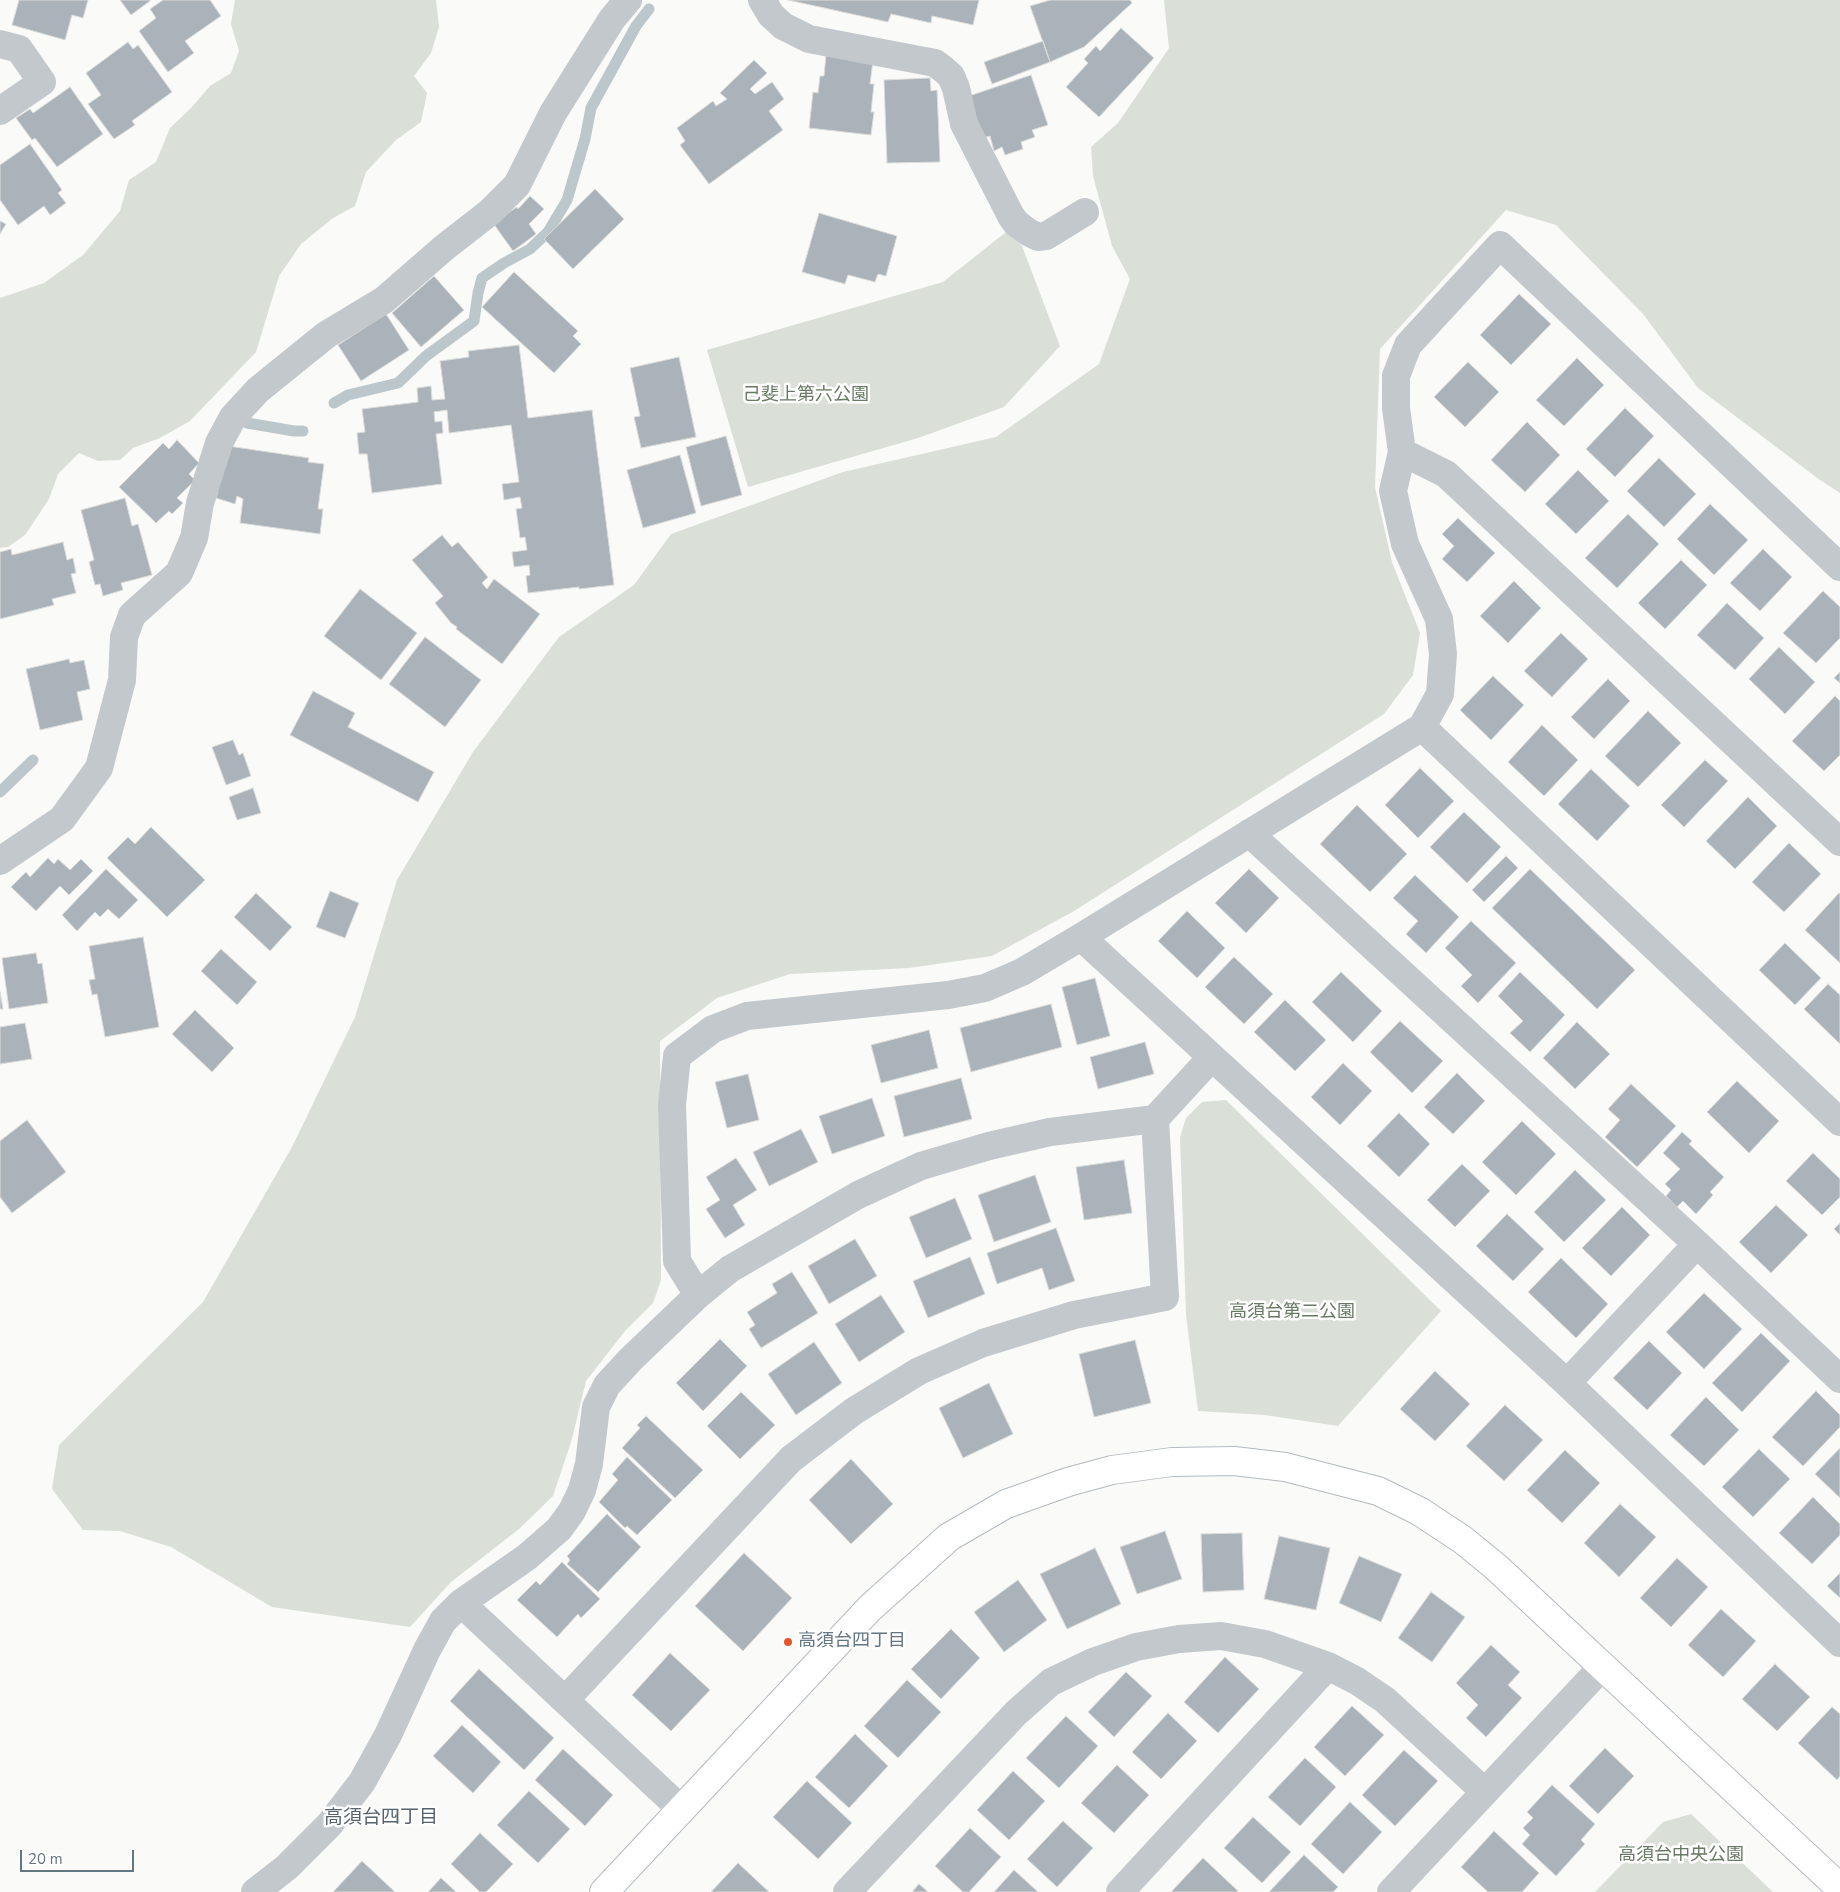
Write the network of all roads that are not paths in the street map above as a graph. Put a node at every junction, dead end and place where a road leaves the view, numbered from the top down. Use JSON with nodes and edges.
{"nodes":[{"id":1,"x":628,"y":0,"type":"edge"},
{"id":2,"x":762,"y":0,"type":"edge"},
{"id":3,"x":0,"y":44,"type":"edge"},
{"id":4,"x":0,"y":111,"type":"edge"},
{"id":5,"x":1085,"y":212,"type":"dead end"},
{"id":6,"x":1402,"y":452,"type":"junction"},
{"id":7,"x":1840,"y":567,"type":"edge"},
{"id":8,"x":1422,"y":727,"type":"junction"},
{"id":9,"x":1250,"y":833,"type":"junction"},
{"id":10,"x":1837,"y":834,"type":"edge"},
{"id":11,"x":0,"y":861,"type":"edge"},
{"id":12,"x":1081,"y":937,"type":"junction"},
{"id":13,"x":1211,"y":1058,"type":"junction"},
{"id":14,"x":1836,"y":1109,"type":"edge"},
{"id":15,"x":1155,"y":1119,"type":"junction"},
{"id":16,"x":1697,"y":1244,"type":"junction"},
{"id":17,"x":698,"y":1295,"type":"junction"},
{"id":18,"x":1840,"y":1379,"type":"edge"},
{"id":19,"x":1566,"y":1383,"type":"junction"},
{"id":20,"x":461,"y":1603,"type":"junction"},
{"id":21,"x":1840,"y":1643,"type":"edge"},
{"id":22,"x":1328,"y":1666,"type":"junction"},
{"id":23,"x":1603,"y":1666,"type":"junction"},
{"id":24,"x":565,"y":1700,"type":"junction"},
{"id":25,"x":1485,"y":1792,"type":"junction"},
{"id":26,"x":681,"y":1809,"type":"junction"},
{"id":27,"x":1840,"y":1888,"type":"edge"},
{"id":28,"x":255,"y":1892,"type":"edge"},
{"id":29,"x":604,"y":1892,"type":"edge"},
{"id":30,"x":847,"y":1892,"type":"edge"},
{"id":31,"x":1120,"y":1892,"type":"edge"},
{"id":32,"x":1390,"y":1892,"type":"edge"}],
"edges":[{"from":1,"to":11,"type":"street"},
{"from":2,"to":5,"type":"street"},
{"from":3,"to":4,"type":"street"},
{"from":6,"to":7,"type":"street"},
{"from":6,"to":8,"type":"street"},
{"from":6,"to":10,"type":"street"},
{"from":8,"to":9,"type":"street"},
{"from":8,"to":14,"type":"street"},
{"from":9,"to":12,"type":"street"},
{"from":9,"to":16,"type":"street"},
{"from":12,"to":13,"type":"street"},
{"from":12,"to":17,"type":"street"},
{"from":13,"to":15,"type":"street"},
{"from":13,"to":19,"type":"street"},
{"from":15,"to":17,"type":"street"},
{"from":15,"to":24,"type":"street"},
{"from":16,"to":18,"type":"street"},
{"from":16,"to":19,"type":"street"},
{"from":17,"to":20,"type":"street"},
{"from":19,"to":21,"type":"street"},
{"from":20,"to":24,"type":"street"},
{"from":20,"to":28,"type":"street"},
{"from":22,"to":25,"type":"street"},
{"from":22,"to":30,"type":"street"},
{"from":22,"to":31,"type":"street"},
{"from":23,"to":25,"type":"street"},
{"from":23,"to":26,"type":"street"},
{"from":23,"to":27,"type":"street"},
{"from":24,"to":26,"type":"street"},
{"from":25,"to":32,"type":"street"},
{"from":26,"to":29,"type":"street"}]}
